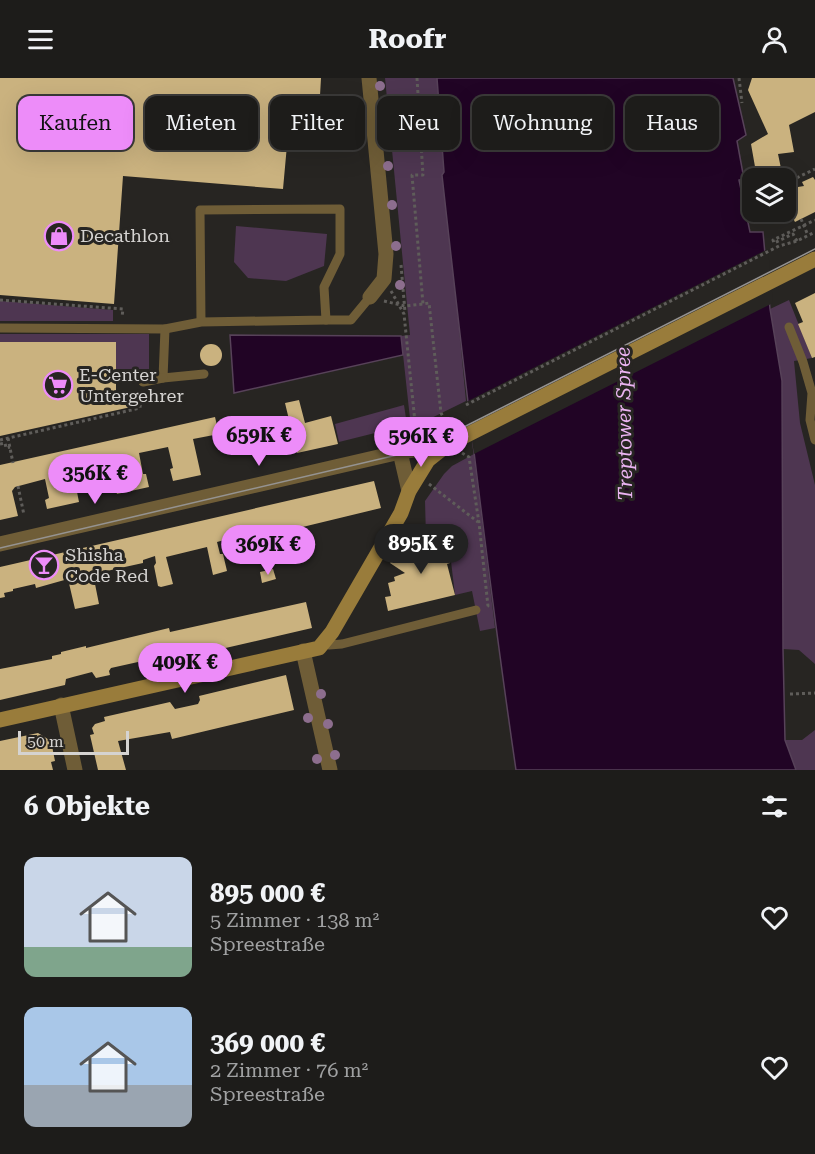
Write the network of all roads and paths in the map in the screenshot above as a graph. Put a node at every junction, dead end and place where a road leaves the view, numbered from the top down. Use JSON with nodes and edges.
{"nodes":[{"id":1,"x":369,"y":78,"type":"edge"},
{"id":2,"x":417,"y":78,"type":"edge"},
{"id":3,"x":739,"y":78,"type":"edge"},
{"id":4,"x":742,"y":103,"type":"dead end"},
{"id":5,"x":815,"y":169,"type":"edge"},
{"id":6,"x":796,"y":178,"type":"edge"},
{"id":7,"x":801,"y":219,"type":"dead end"},
{"id":8,"x":815,"y":220,"type":"edge"},
{"id":9,"x":815,"y":232,"type":"edge"},
{"id":10,"x":808,"y":234,"type":"junction"},
{"id":11,"x":797,"y":242,"type":"junction"},
{"id":12,"x":815,"y":259,"type":"edge"},
{"id":13,"x":384,"y":279,"type":"junction"},
{"id":14,"x":370,"y":297,"type":"junction"},
{"id":15,"x":0,"y":300,"type":"edge"},
{"id":16,"x":423,"y":304,"type":"junction"},
{"id":17,"x":399,"y":305,"type":"junction"},
{"id":18,"x":326,"y":320,"type":"junction"},
{"id":19,"x":201,"y":321,"type":"junction"},
{"id":20,"x":789,"y":327,"type":"dead end"},
{"id":21,"x":0,"y":328,"type":"edge"},
{"id":22,"x":122,"y":328,"type":"junction"},
{"id":23,"x":165,"y":329,"type":"junction"},
{"id":24,"x":204,"y":374,"type":"dead end"},
{"id":25,"x":163,"y":378,"type":"junction"},
{"id":26,"x":142,"y":382,"type":"joint"},
{"id":27,"x":813,"y":393,"type":"edge"},
{"id":28,"x":466,"y":405,"type":"dead end"},
{"id":29,"x":441,"y":413,"type":"dead end"},
{"id":30,"x":8,"y":438,"type":"junction"},
{"id":31,"x":815,"y":440,"type":"edge"},
{"id":32,"x":0,"y":442,"type":"edge"},
{"id":33,"x":447,"y":445,"type":"junction"},
{"id":34,"x":10,"y":447,"type":"junction"},
{"id":35,"x":424,"y":448,"type":"junction"},
{"id":36,"x":400,"y":452,"type":"junction"},
{"id":37,"x":462,"y":453,"type":"dead end"},
{"id":38,"x":13,"y":463,"type":"dead end"},
{"id":39,"x":429,"y":484,"type":"dead end"},
{"id":40,"x":18,"y":486,"type":"dead end"},
{"id":41,"x":409,"y":491,"type":"junction"},
{"id":42,"x":24,"y":516,"type":"dead end"},
{"id":43,"x":479,"y":524,"type":"junction"},
{"id":44,"x":0,"y":544,"type":"edge"},
{"id":45,"x":476,"y":610,"type":"joint"},
{"id":46,"x":326,"y":642,"type":"junction"},
{"id":47,"x":303,"y":651,"type":"junction"},
{"id":48,"x":815,"y":693,"type":"edge"},
{"id":49,"x":790,"y":694,"type":"dead end"},
{"id":50,"x":61,"y":705,"type":"junction"},
{"id":51,"x":0,"y":720,"type":"edge"},
{"id":52,"x":75,"y":770,"type":"edge"},
{"id":53,"x":330,"y":770,"type":"edge"}],
"edges":[{"from":1,"to":13,"type":"street"},
{"from":2,"to":16,"type":"path"},
{"from":3,"to":4,"type":"path"},
{"from":5,"to":6,"type":"path"},
{"from":7,"to":10,"type":"path","bridge":true},
{"from":8,"to":11,"type":"path"},
{"from":9,"to":10,"type":"path"},
{"from":10,"to":11,"type":"path"},
{"from":11,"to":28,"type":"path"},
{"from":12,"to":33,"type":"main road"},
{"from":13,"to":14,"type":"street"},
{"from":13,"to":17,"type":"path"},
{"from":14,"to":17,"type":"path"},
{"from":14,"to":18,"type":"lane"},
{"from":15,"to":22,"type":"path"},
{"from":16,"to":17,"type":"path"},
{"from":16,"to":29,"type":"path"},
{"from":17,"to":35,"type":"path"},
{"from":18,"to":19,"type":"lane"},
{"from":18,"to":19,"type":"lane"},
{"from":19,"to":23,"type":"lane"},
{"from":20,"to":27,"type":"lane"},
{"from":21,"to":22,"type":"lane"},
{"from":22,"to":23,"type":"lane"},
{"from":23,"to":25,"type":"lane"},
{"from":24,"to":25,"type":"lane"},
{"from":25,"to":26,"type":"lane"},
{"from":26,"to":30,"type":"path"},
{"from":27,"to":31,"type":"lane"},
{"from":30,"to":32,"type":"path"},
{"from":30,"to":34,"type":"path"},
{"from":32,"to":34,"type":"path"},
{"from":33,"to":35,"type":"street"},
{"from":33,"to":41,"type":"main road"},
{"from":34,"to":38,"type":"path"},
{"from":35,"to":36,"type":"street"},
{"from":36,"to":41,"type":"street"},
{"from":36,"to":44,"type":"street"},
{"from":37,"to":43,"type":"path"},
{"from":39,"to":43,"type":"path"},
{"from":40,"to":42,"type":"path"},
{"from":41,"to":46,"type":"main road"},
{"from":43,"to":45,"type":"path"},
{"from":45,"to":46,"type":"lane"},
{"from":46,"to":47,"type":"main road"},
{"from":47,"to":50,"type":"main road"},
{"from":47,"to":53,"type":"street"},
{"from":48,"to":49,"type":"path"},
{"from":50,"to":51,"type":"main road"},
{"from":50,"to":52,"type":"street"}]}
